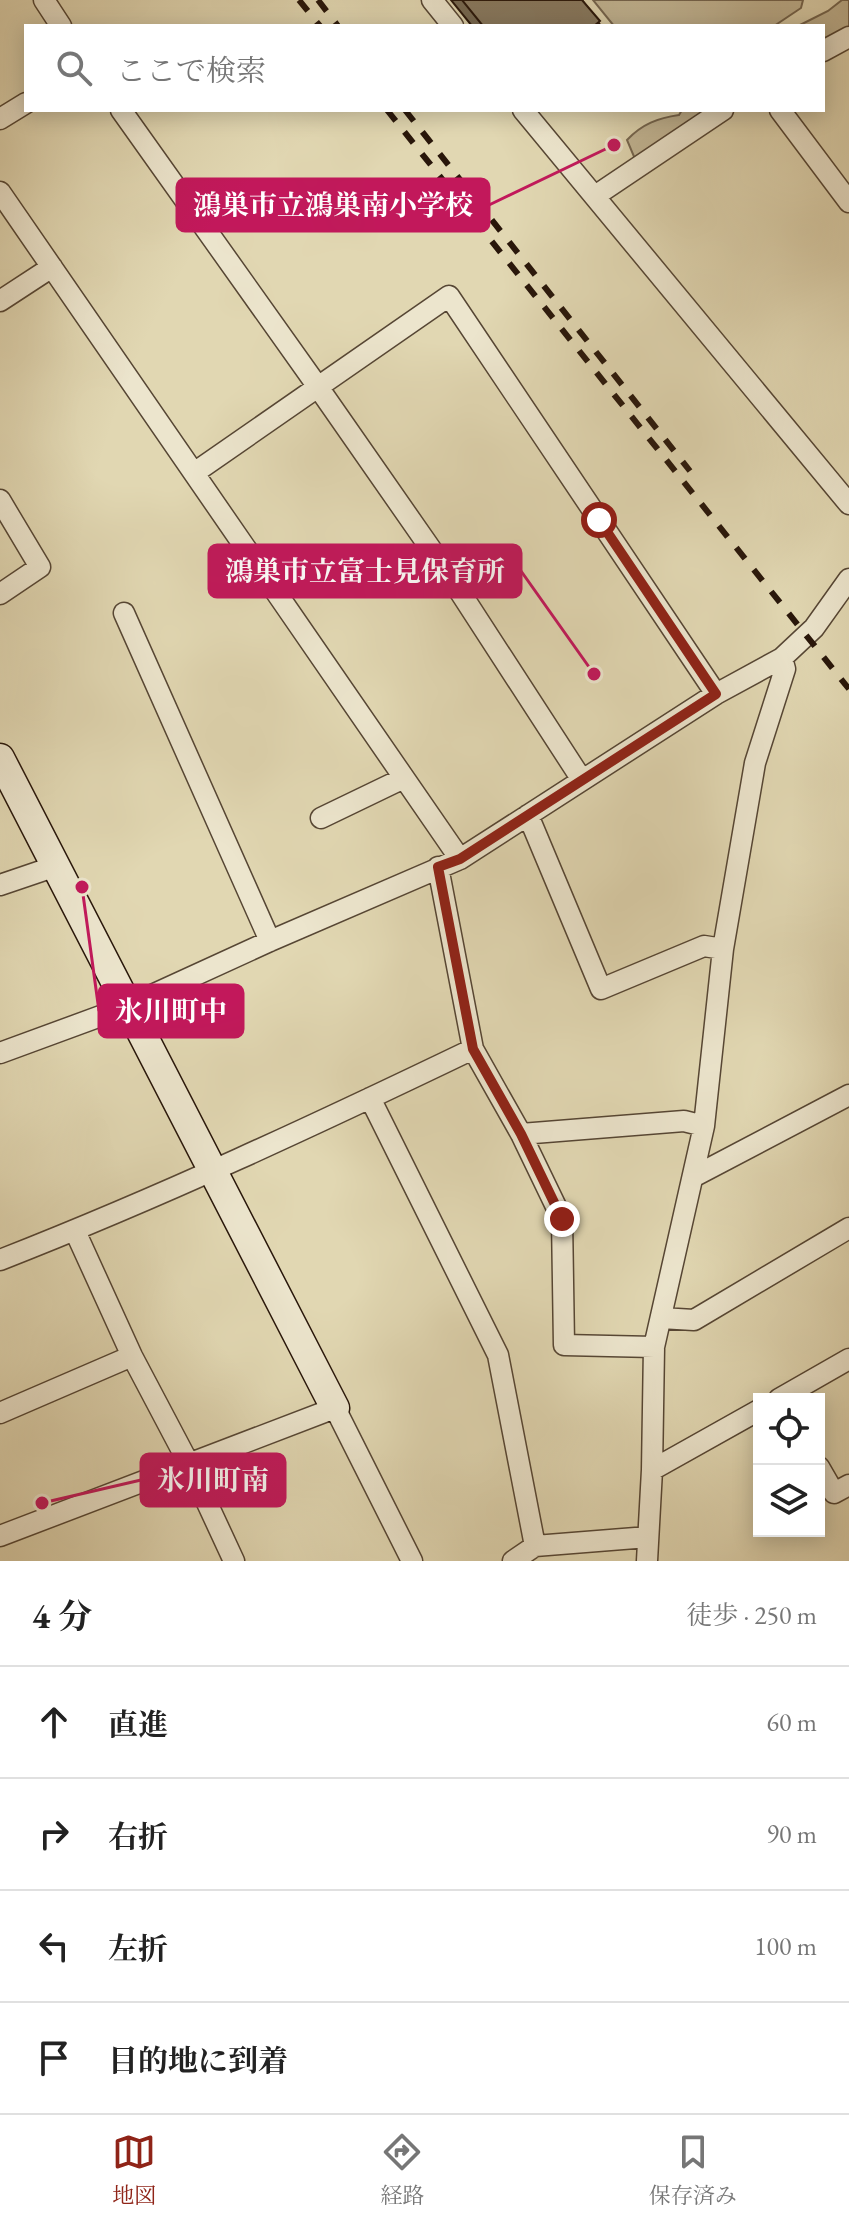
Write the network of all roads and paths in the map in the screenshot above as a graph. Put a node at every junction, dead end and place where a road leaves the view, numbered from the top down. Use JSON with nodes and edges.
{"nodes":[{"id":1,"x":44,"y":0,"type":"edge"},
{"id":2,"x":432,"y":0,"type":"edge"},
{"id":3,"x":60,"y":24,"type":"edge"},
{"id":4,"x":451,"y":24,"type":"edge"},
{"id":5,"x":849,"y":37,"type":"edge"},
{"id":6,"x":825,"y":50,"type":"edge"},
{"id":7,"x":24,"y":104,"type":"edge"},
{"id":8,"x":122,"y":112,"type":"edge"},
{"id":9,"x":525,"y":112,"type":"edge"},
{"id":10,"x":720,"y":112,"type":"edge"},
{"id":11,"x":782,"y":112,"type":"edge"},
{"id":12,"x":0,"y":119,"type":"edge"},
{"id":13,"x":0,"y":192,"type":"edge"},
{"id":14,"x":595,"y":196,"type":"junction"},
{"id":15,"x":849,"y":202,"type":"edge"},
{"id":16,"x":52,"y":267,"type":"junction"},
{"id":17,"x":0,"y":301,"type":"edge"},
{"id":18,"x":318,"y":387,"type":"junction"},
{"id":19,"x":194,"y":473,"type":"junction"},
{"id":20,"x":0,"y":500,"type":"edge"},
{"id":21,"x":849,"y":504,"type":"edge"},
{"id":22,"x":849,"y":579,"type":"edge"},
{"id":23,"x":0,"y":594,"type":"edge"},
{"id":24,"x":124,"y":613,"type":"dead end"},
{"id":25,"x":782,"y":658,"type":"junction"},
{"id":26,"x":716,"y":694,"type":"junction"},
{"id":27,"x":0,"y":758,"type":"edge"},
{"id":28,"x":404,"y":778,"type":"junction"},
{"id":29,"x":582,"y":780,"type":"junction"},
{"id":30,"x":528,"y":815,"type":"junction"},
{"id":31,"x":321,"y":818,"type":"dead end"},
{"id":32,"x":460,"y":859,"type":"junction"},
{"id":33,"x":56,"y":866,"type":"junction"},
{"id":34,"x":438,"y":867,"type":"junction"},
{"id":35,"x":0,"y":885,"type":"edge"},
{"id":36,"x":270,"y":941,"type":"junction"},
{"id":37,"x":723,"y":949,"type":"junction"},
{"id":38,"x":128,"y":1006,"type":"junction"},
{"id":39,"x":473,"y":1049,"type":"junction"},
{"id":40,"x":0,"y":1053,"type":"edge"},
{"id":41,"x":849,"y":1095,"type":"edge"},
{"id":42,"x":370,"y":1098,"type":"junction"},
{"id":43,"x":704,"y":1126,"type":"junction"},
{"id":44,"x":521,"y":1134,"type":"junction"},
{"id":45,"x":212,"y":1170,"type":"junction"},
{"id":46,"x":693,"y":1177,"type":"junction"},
{"id":47,"x":849,"y":1228,"type":"edge"},
{"id":48,"x":75,"y":1231,"type":"junction"},
{"id":49,"x":0,"y":1260,"type":"edge"},
{"id":50,"x":661,"y":1318,"type":"junction"},
{"id":51,"x":654,"y":1347,"type":"junction"},
{"id":52,"x":132,"y":1356,"type":"junction"},
{"id":53,"x":849,"y":1359,"type":"edge"},
{"id":54,"x":790,"y":1393,"type":"edge"},
{"id":55,"x":335,"y":1408,"type":"junction"},
{"id":56,"x":0,"y":1413,"type":"edge"},
{"id":57,"x":753,"y":1413,"type":"edge"},
{"id":58,"x":189,"y":1464,"type":"junction"},
{"id":59,"x":652,"y":1470,"type":"junction"},
{"id":60,"x":825,"y":1477,"type":"edge"},
{"id":61,"x":849,"y":1485,"type":"edge"},
{"id":62,"x":0,"y":1536,"type":"edge"},
{"id":63,"x":648,"y":1537,"type":"junction"},
{"id":64,"x":535,"y":1546,"type":"junction"},
{"id":65,"x":234,"y":1561,"type":"edge"},
{"id":66,"x":412,"y":1561,"type":"edge"},
{"id":67,"x":513,"y":1561,"type":"edge"},
{"id":68,"x":647,"y":1561,"type":"edge"}],
"edges":[{"from":1,"to":3,"type":"street"},
{"from":2,"to":4,"type":"street"},
{"from":5,"to":6,"type":"street"},
{"from":7,"to":12,"type":"street"},
{"from":8,"to":18,"type":"street"},
{"from":9,"to":14,"type":"street"},
{"from":10,"to":14,"type":"street"},
{"from":11,"to":15,"type":"street"},
{"from":13,"to":16,"type":"street"},
{"from":14,"to":21,"type":"street"},
{"from":16,"to":17,"type":"street"},
{"from":16,"to":19,"type":"street"},
{"from":18,"to":19,"type":"street"},
{"from":18,"to":26,"type":"street"},
{"from":18,"to":29,"type":"street"},
{"from":19,"to":28,"type":"street"},
{"from":20,"to":23,"type":"street"},
{"from":22,"to":25,"type":"street"},
{"from":24,"to":36,"type":"street"},
{"from":25,"to":26,"type":"street"},
{"from":25,"to":37,"type":"street"},
{"from":26,"to":29,"type":"street"},
{"from":27,"to":33,"type":"street"},
{"from":28,"to":31,"type":"street"},
{"from":28,"to":32,"type":"street"},
{"from":29,"to":30,"type":"street"},
{"from":30,"to":32,"type":"street"},
{"from":30,"to":37,"type":"street"},
{"from":32,"to":34,"type":"street"},
{"from":33,"to":35,"type":"street"},
{"from":33,"to":38,"type":"street"},
{"from":34,"to":36,"type":"street"},
{"from":34,"to":39,"type":"street"},
{"from":36,"to":38,"type":"street"},
{"from":37,"to":43,"type":"street"},
{"from":38,"to":40,"type":"street"},
{"from":38,"to":45,"type":"street"},
{"from":39,"to":42,"type":"street"},
{"from":39,"to":44,"type":"street"},
{"from":41,"to":46,"type":"street"},
{"from":42,"to":45,"type":"street"},
{"from":42,"to":64,"type":"street"},
{"from":43,"to":44,"type":"street"},
{"from":43,"to":46,"type":"street"},
{"from":44,"to":51,"type":"street"},
{"from":45,"to":48,"type":"street"},
{"from":45,"to":55,"type":"street"},
{"from":46,"to":50,"type":"street"},
{"from":47,"to":50,"type":"street"},
{"from":48,"to":49,"type":"street"},
{"from":48,"to":52,"type":"street"},
{"from":50,"to":51,"type":"street"},
{"from":51,"to":59,"type":"street"},
{"from":52,"to":56,"type":"street"},
{"from":52,"to":58,"type":"street"},
{"from":53,"to":54,"type":"street"},
{"from":55,"to":58,"type":"street"},
{"from":55,"to":66,"type":"street"},
{"from":57,"to":59,"type":"street"},
{"from":58,"to":62,"type":"street"},
{"from":58,"to":65,"type":"street"},
{"from":59,"to":63,"type":"street"},
{"from":60,"to":61,"type":"street"},
{"from":63,"to":64,"type":"street"},
{"from":63,"to":68,"type":"street"},
{"from":64,"to":67,"type":"street"}]}
